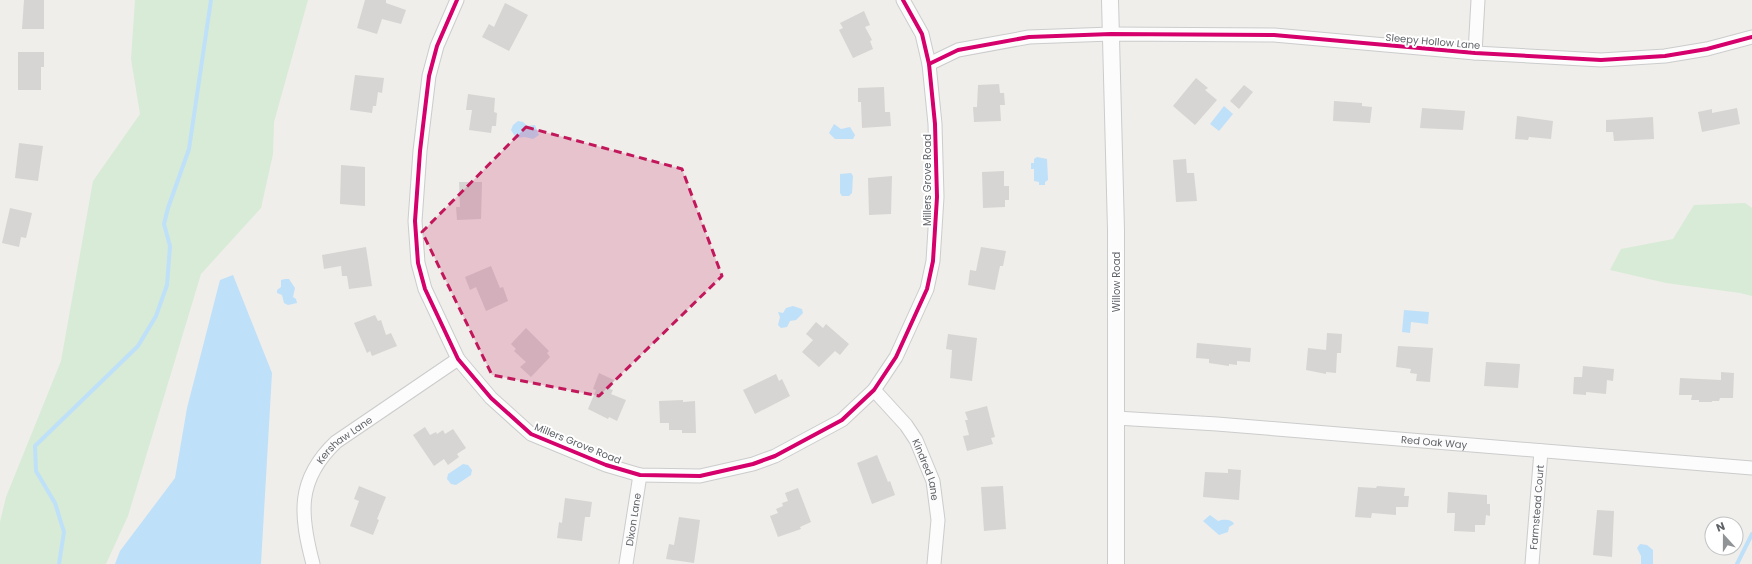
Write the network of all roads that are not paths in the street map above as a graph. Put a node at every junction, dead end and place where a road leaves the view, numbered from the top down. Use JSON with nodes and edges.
{"nodes":[{"id":1,"x":457,"y":0,"type":"edge"},
{"id":2,"x":903,"y":0,"type":"edge"},
{"id":3,"x":1110,"y":0,"type":"edge"},
{"id":4,"x":1478,"y":0,"type":"edge"},
{"id":5,"x":1112,"y":34,"type":"junction"},
{"id":6,"x":1752,"y":37,"type":"edge"},
{"id":7,"x":1475,"y":53,"type":"junction"},
{"id":8,"x":929,"y":64,"type":"junction"},
{"id":9,"x":458,"y":359,"type":"junction"},
{"id":10,"x":874,"y":390,"type":"junction"},
{"id":11,"x":1116,"y":418,"type":"junction"},
{"id":12,"x":1541,"y":451,"type":"junction"},
{"id":13,"x":1752,"y":468,"type":"edge"},
{"id":14,"x":640,"y":475,"type":"junction"},
{"id":15,"x":312,"y":564,"type":"edge"},
{"id":16,"x":626,"y":564,"type":"edge"},
{"id":17,"x":934,"y":564,"type":"edge"},
{"id":18,"x":1116,"y":564,"type":"edge"},
{"id":19,"x":1532,"y":564,"type":"edge"}],
"edges":[{"from":1,"to":9,"type":"street","name":"Millers Grove Road"},
{"from":2,"to":8,"type":"street","name":"Millers Grove Road"},
{"from":3,"to":5,"type":"street","name":"Willow Road"},
{"from":4,"to":7,"type":"street"},
{"from":5,"to":7,"type":"street","name":"Sleepy Hollow Lane"},
{"from":5,"to":8,"type":"street"},
{"from":5,"to":11,"type":"street","name":"Willow Road"},
{"from":6,"to":7,"type":"street","name":"Sleepy Hollow Lane"},
{"from":8,"to":10,"type":"street","name":"Millers Grove Road"},
{"from":9,"to":14,"type":"street","name":"Millers Grove Road"},
{"from":9,"to":15,"type":"street","name":"Kershaw Lane"},
{"from":10,"to":14,"type":"street","name":"Millers Grove Road"},
{"from":10,"to":17,"type":"street","name":"Kindred Lane"},
{"from":11,"to":12,"type":"street","name":"Red Oak Way"},
{"from":11,"to":18,"type":"street","name":"Willow Road"},
{"from":12,"to":13,"type":"street","name":"Red Oak Way"},
{"from":12,"to":19,"type":"street","name":"Farmstead Court"},
{"from":14,"to":16,"type":"street","name":"Dixon Lane"}]}
